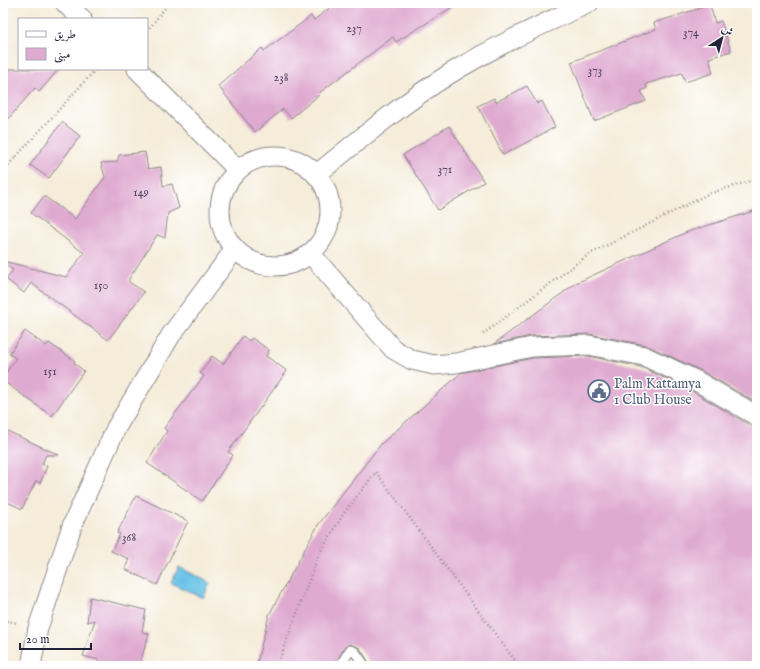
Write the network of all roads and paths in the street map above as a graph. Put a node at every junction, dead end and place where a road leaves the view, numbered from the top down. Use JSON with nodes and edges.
{"nodes":[{"id":1,"x":65,"y":3,"type":"edge"},
{"id":2,"x":169,"y":3,"type":"edge"},
{"id":3,"x":589,"y":3,"type":"edge"},
{"id":4,"x":81,"y":18,"type":"edge"},
{"id":5,"x":148,"y":30,"type":"edge"},
{"id":6,"x":95,"y":70,"type":"edge"},
{"id":7,"x":138,"y":70,"type":"edge"},
{"id":8,"x":238,"y":170,"type":"junction"},
{"id":9,"x":3,"y":171,"type":"edge"},
{"id":10,"x":316,"y":175,"type":"junction"},
{"id":11,"x":757,"y":179,"type":"edge"},
{"id":12,"x":235,"y":249,"type":"junction"},
{"id":13,"x":310,"y":252,"type":"junction"},
{"id":14,"x":481,"y":335,"type":"dead end"},
{"id":15,"x":757,"y":416,"type":"edge"},
{"id":16,"x":31,"y":666,"type":"edge"},
{"id":17,"x":277,"y":666,"type":"edge"},
{"id":18,"x":340,"y":666,"type":"edge"},
{"id":19,"x":365,"y":666,"type":"edge"},
{"id":20,"x":519,"y":666,"type":"edge"}],
"edges":[{"from":1,"to":4,"type":"street"},
{"from":2,"to":5,"type":"path"},
{"from":3,"to":10,"type":"street"},
{"from":6,"to":9,"type":"path"},
{"from":7,"to":8,"type":"street"},
{"from":8,"to":10,"type":"street"},
{"from":8,"to":12,"type":"street"},
{"from":10,"to":13,"type":"street"},
{"from":11,"to":14,"type":"path"},
{"from":12,"to":13,"type":"street"},
{"from":12,"to":16,"type":"street"},
{"from":13,"to":15,"type":"street"},
{"from":17,"to":20,"type":"path"},
{"from":18,"to":19,"type":"lane"}]}
